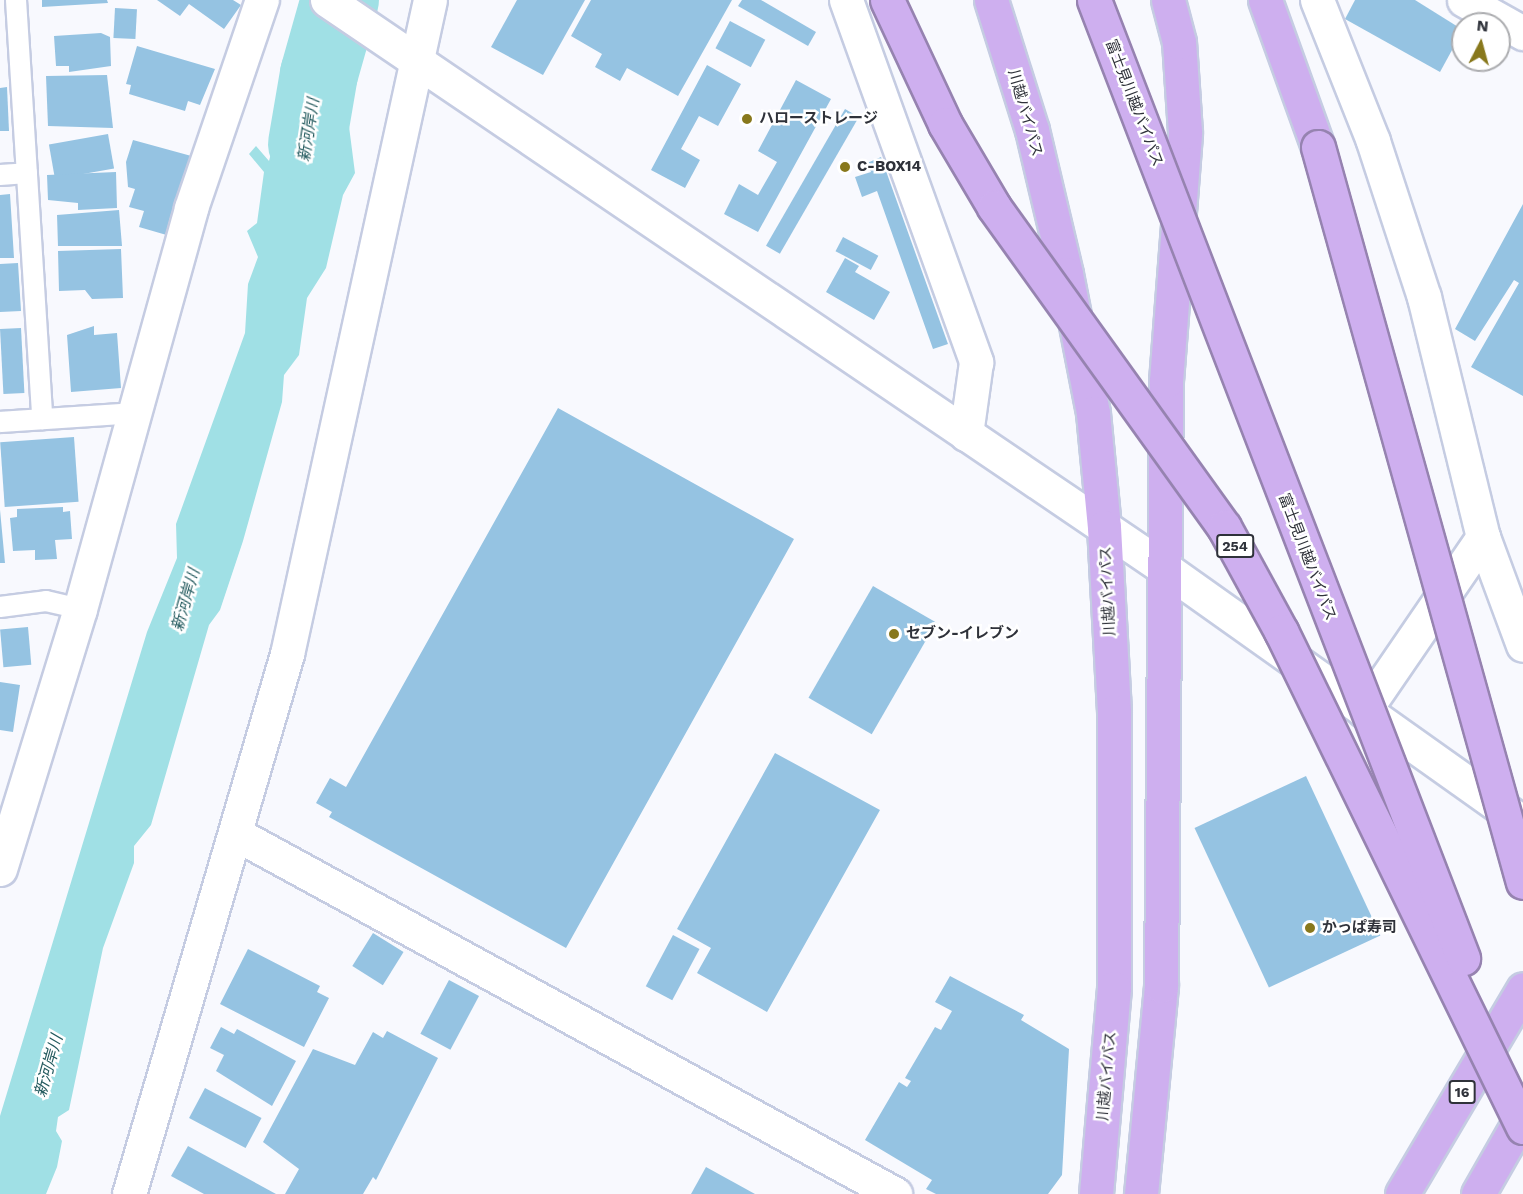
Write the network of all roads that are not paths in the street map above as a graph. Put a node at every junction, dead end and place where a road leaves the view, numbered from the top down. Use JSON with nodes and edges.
{"nodes":[{"id":1,"x":16,"y":0,"type":"edge"},
{"id":2,"x":262,"y":0,"type":"edge"},
{"id":3,"x":327,"y":0,"type":"edge"},
{"id":4,"x":430,"y":0,"type":"edge"},
{"id":5,"x":846,"y":0,"type":"edge"},
{"id":6,"x":887,"y":0,"type":"edge"},
{"id":7,"x":991,"y":0,"type":"edge"},
{"id":8,"x":1094,"y":0,"type":"edge"},
{"id":9,"x":1168,"y":0,"type":"edge"},
{"id":10,"x":1265,"y":0,"type":"edge"},
{"id":11,"x":1317,"y":0,"type":"edge"},
{"id":12,"x":1464,"y":0,"type":"edge"},
{"id":13,"x":1523,"y":33,"type":"edge"},
{"id":14,"x":407,"y":54,"type":"junction"},
{"id":15,"x":27,"y":173,"type":"junction"},
{"id":16,"x":0,"y":175,"type":"edge"},
{"id":17,"x":134,"y":413,"type":"junction"},
{"id":18,"x":42,"y":419,"type":"junction"},
{"id":19,"x":0,"y":422,"type":"edge"},
{"id":20,"x":966,"y":434,"type":"junction"},
{"id":21,"x":1104,"y":527,"type":"junction"},
{"id":22,"x":1483,"y":537,"type":"junction"},
{"id":23,"x":1163,"y":567,"type":"junction"},
{"id":24,"x":0,"y":607,"type":"edge"},
{"id":25,"x":80,"y":609,"type":"junction"},
{"id":26,"x":1523,"y":645,"type":"edge"},
{"id":27,"x":1364,"y":711,"type":"junction"},
{"id":28,"x":1523,"y":824,"type":"edge"},
{"id":29,"x":238,"y":835,"type":"junction"},
{"id":30,"x":0,"y":869,"type":"edge"},
{"id":31,"x":1523,"y":882,"type":"edge"},
{"id":32,"x":1523,"y":989,"type":"edge"},
{"id":33,"x":1523,"y":1114,"type":"edge"},
{"id":34,"x":1523,"y":1127,"type":"edge"},
{"id":35,"x":129,"y":1194,"type":"edge"},
{"id":36,"x":895,"y":1194,"type":"edge"},
{"id":37,"x":1096,"y":1194,"type":"edge"},
{"id":38,"x":1141,"y":1194,"type":"edge"},
{"id":39,"x":1402,"y":1194,"type":"edge"},
{"id":40,"x":1478,"y":1194,"type":"edge"}],
"edges":[{"from":1,"to":15,"type":"lane"},
{"from":2,"to":17,"type":"street"},
{"from":3,"to":14,"type":"street"},
{"from":4,"to":14,"type":"street"},
{"from":5,"to":20,"type":"street"},
{"from":6,"to":34,"type":"highway","number":"254","bridge":true},
{"from":7,"to":21,"type":"highway","name":"川越バイパス"},
{"from":8,"to":33,"type":"highway","name":"富士見川越バイパス","bridge":true},
{"from":9,"to":23,"type":"highway"},
{"from":10,"to":31,"type":"highway","bridge":true},
{"from":11,"to":22,"type":"street"},
{"from":12,"to":13,"type":"street"},
{"from":14,"to":20,"type":"street"},
{"from":14,"to":29,"type":"street"},
{"from":15,"to":16,"type":"lane"},
{"from":15,"to":18,"type":"lane"},
{"from":17,"to":18,"type":"lane"},
{"from":17,"to":25,"type":"street"},
{"from":18,"to":19,"type":"lane"},
{"from":20,"to":21,"type":"street"},
{"from":21,"to":23,"type":"street"},
{"from":21,"to":37,"type":"highway","name":"川越バイパス"},
{"from":22,"to":26,"type":"street"},
{"from":22,"to":27,"type":"street"},
{"from":23,"to":27,"type":"street"},
{"from":23,"to":38,"type":"highway"},
{"from":24,"to":25,"type":"lane"},
{"from":25,"to":30,"type":"street"},
{"from":27,"to":28,"type":"street"},
{"from":29,"to":35,"type":"street"},
{"from":29,"to":36,"type":"street"},
{"from":32,"to":39,"type":"highway","number":"16"},
{"from":33,"to":40,"type":"highway"}]}
